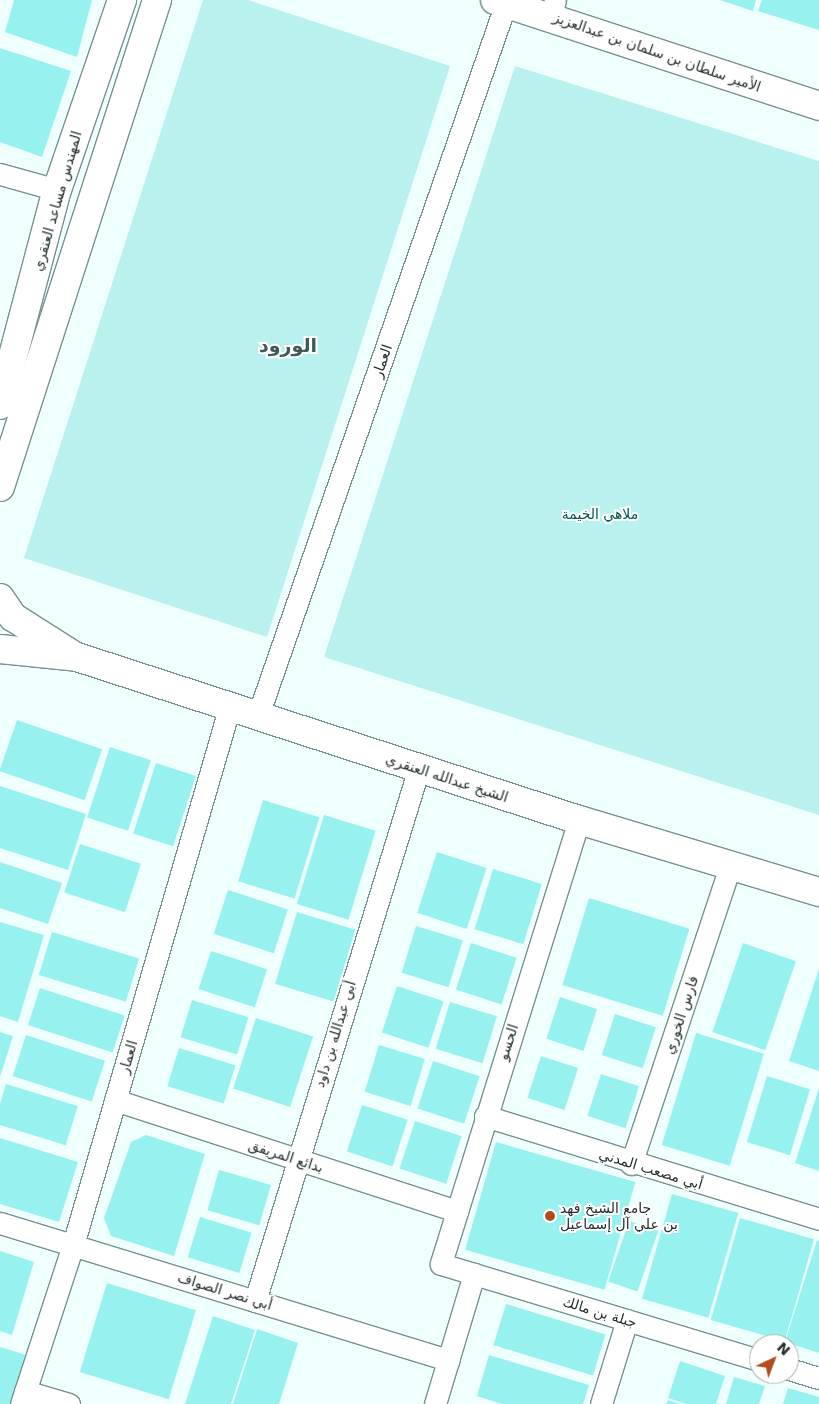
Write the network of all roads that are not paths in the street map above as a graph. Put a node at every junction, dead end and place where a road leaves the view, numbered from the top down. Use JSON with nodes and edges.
{"nodes":[{"id":1,"x":122,"y":0,"type":"edge"},
{"id":2,"x":157,"y":0,"type":"edge"},
{"id":3,"x":500,"y":2,"type":"edge"},
{"id":4,"x":553,"y":8,"type":"edge"},
{"id":5,"x":819,"y":106,"type":"edge"},
{"id":6,"x":0,"y":174,"type":"edge"},
{"id":7,"x":57,"y":190,"type":"junction"},
{"id":8,"x":0,"y":404,"type":"edge"},
{"id":9,"x":0,"y":486,"type":"edge"},
{"id":10,"x":0,"y":598,"type":"edge"},
{"id":11,"x":0,"y":649,"type":"edge"},
{"id":12,"x":77,"y":657,"type":"junction"},
{"id":13,"x":229,"y":708,"type":"junction"},
{"id":14,"x":257,"y":718,"type":"junction"},
{"id":15,"x":418,"y":768,"type":"junction"},
{"id":16,"x":579,"y":820,"type":"junction"},
{"id":17,"x":730,"y":867,"type":"junction"},
{"id":18,"x":819,"y":892,"type":"edge"},
{"id":19,"x":115,"y":1100,"type":"junction"},
{"id":20,"x":485,"y":1116,"type":"junction"},
{"id":21,"x":296,"y":1159,"type":"junction"},
{"id":22,"x":632,"y":1164,"type":"junction"},
{"id":23,"x":457,"y":1211,"type":"junction"},
{"id":24,"x":819,"y":1219,"type":"edge"},
{"id":25,"x":0,"y":1223,"type":"edge"},
{"id":26,"x":74,"y":1245,"type":"junction"},
{"id":27,"x":441,"y":1264,"type":"joint"},
{"id":28,"x":474,"y":1274,"type":"junction"},
{"id":29,"x":255,"y":1300,"type":"junction"},
{"id":30,"x":627,"y":1320,"type":"junction"},
{"id":31,"x":749,"y":1357,"type":"edge"},
{"id":32,"x":449,"y":1360,"type":"junction"},
{"id":33,"x":799,"y":1372,"type":"edge"},
{"id":34,"x":819,"y":1378,"type":"edge"},
{"id":35,"x":23,"y":1397,"type":"edge"},
{"id":36,"x":69,"y":1404,"type":"edge"},
{"id":37,"x":435,"y":1404,"type":"edge"},
{"id":38,"x":601,"y":1404,"type":"edge"}],
"edges":[{"from":1,"to":7,"type":"street","name":"المهندس مساعد العنقري"},
{"from":2,"to":9,"type":"street"},
{"from":3,"to":4,"type":"street","name":"الأمير سلطان بن سلمان بن عبدالعزيز"},
{"from":3,"to":14,"type":"street","name":"العمار"},
{"from":4,"to":5,"type":"street","name":"الأمير سلطان بن سلمان بن عبدالعزيز"},
{"from":6,"to":7,"type":"street"},
{"from":7,"to":8,"type":"street","name":"المهندس مساعد العنقري"},
{"from":10,"to":12,"type":"street"},
{"from":11,"to":12,"type":"street"},
{"from":12,"to":13,"type":"street","name":"الشيخ عبدالله العنقري"},
{"from":13,"to":14,"type":"street","name":"الشيخ عبدالله العنقري"},
{"from":13,"to":19,"type":"street","name":"العمار"},
{"from":14,"to":15,"type":"street","name":"الشيخ عبدالله العنقري"},
{"from":15,"to":16,"type":"street","name":"الشيخ عبدالله العنقري"},
{"from":15,"to":21,"type":"street","name":"أبي عبدالله بن داود"},
{"from":16,"to":17,"type":"street","name":"الشيخ عبدالله العنقري"},
{"from":16,"to":20,"type":"street","name":"الحسو"},
{"from":17,"to":18,"type":"street","name":"الشيخ عبدالله العنقري"},
{"from":17,"to":22,"type":"street","name":"فارس الخوري"},
{"from":19,"to":21,"type":"street","name":"بدائع المريفق"},
{"from":19,"to":26,"type":"street","name":"العمار"},
{"from":20,"to":22,"type":"street","name":"أبي مصعب المدني"},
{"from":20,"to":23,"type":"street","name":"الحسو"},
{"from":21,"to":23,"type":"street","name":"بدائع المريفق"},
{"from":21,"to":29,"type":"street","name":"أبي عبدالله بن داود"},
{"from":22,"to":24,"type":"street","name":"أبي مصعب المدني"},
{"from":23,"to":27,"type":"street","name":"الحسو"},
{"from":25,"to":26,"type":"street","name":"أبي نصر الصواف"},
{"from":26,"to":29,"type":"street","name":"أبي نصر الصواف"},
{"from":26,"to":35,"type":"street","name":"العمار"},
{"from":27,"to":28,"type":"street","name":"جبلة بن مالك"},
{"from":28,"to":30,"type":"street","name":"جبلة بن مالك"},
{"from":28,"to":32,"type":"street"},
{"from":29,"to":32,"type":"street","name":"أبي نصر الصواف"},
{"from":30,"to":31,"type":"street","name":"جبلة بن مالك"},
{"from":30,"to":38,"type":"street"},
{"from":32,"to":37,"type":"street"},
{"from":33,"to":34,"type":"street"},
{"from":35,"to":36,"type":"street"}]}
